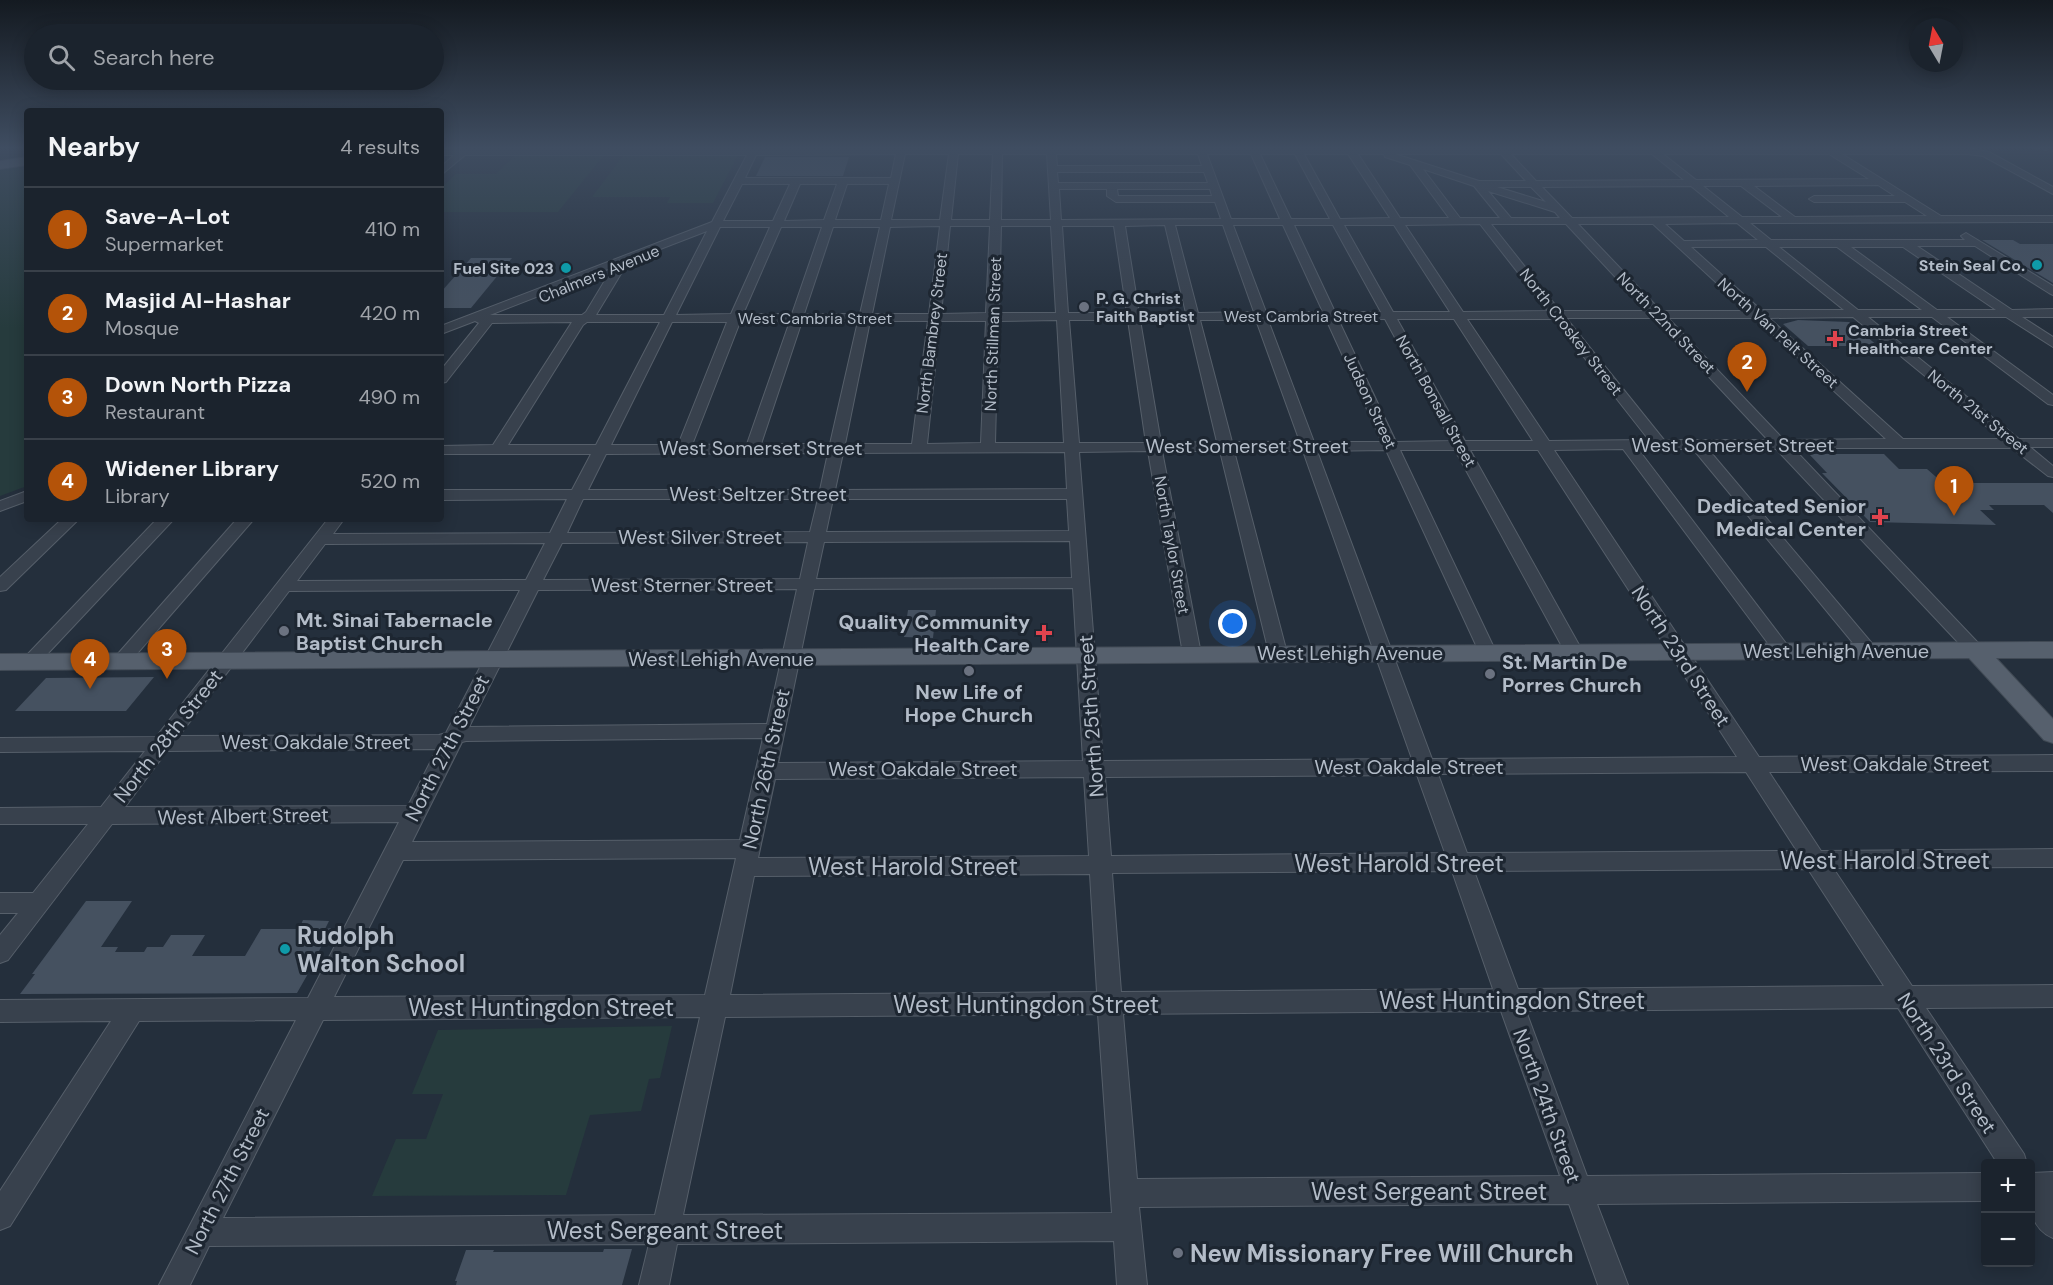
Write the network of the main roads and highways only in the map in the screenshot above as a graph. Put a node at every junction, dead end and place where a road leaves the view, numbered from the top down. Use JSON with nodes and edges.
{"nodes":[{"id":1,"x":1975,"y":650,"type":"junction"},
{"id":2,"x":2053,"y":650,"type":"edge"},
{"id":3,"x":0,"y":662,"type":"edge"},
{"id":4,"x":2053,"y":734,"type":"edge"}],
"edges":[{"from":1,"to":2,"type":"main road","name":"West Lehigh Avenue"},
{"from":1,"to":3,"type":"main road","name":"West Lehigh Avenue"},
{"from":1,"to":4,"type":"main road","name":"North 22nd Street"}]}
